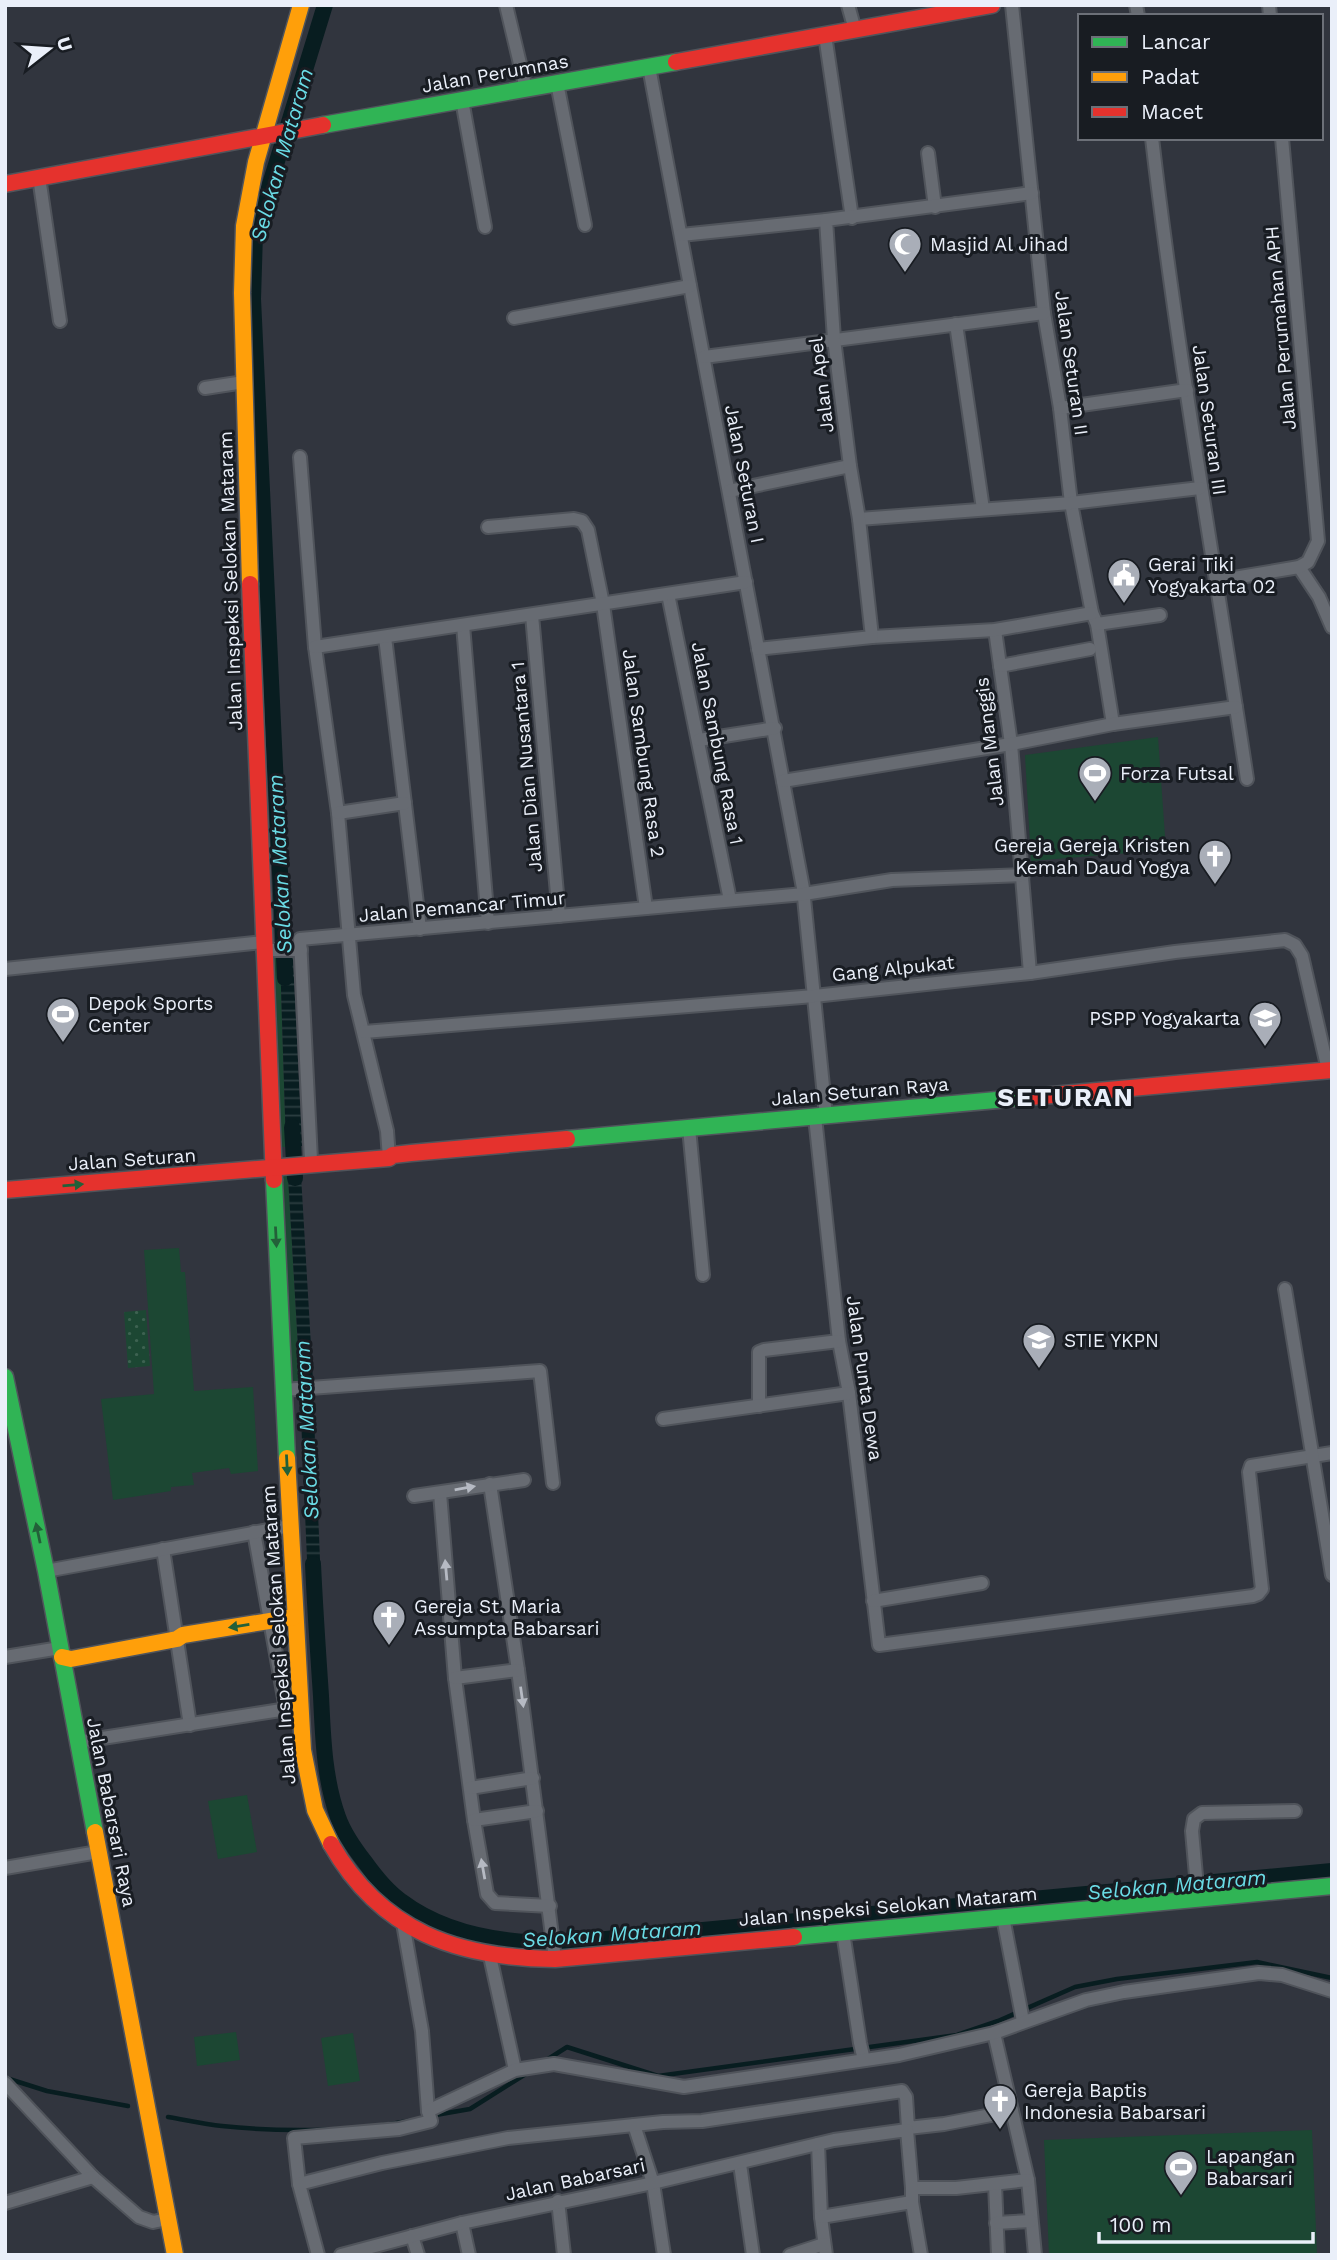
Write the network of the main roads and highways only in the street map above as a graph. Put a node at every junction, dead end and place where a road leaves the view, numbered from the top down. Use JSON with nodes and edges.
{"nodes":[{"id":1,"x":301,"y":5,"type":"edge"},
{"id":2,"x":992,"y":5,"type":"edge"},
{"id":3,"x":263,"y":136,"type":"junction"},
{"id":4,"x":5,"y":184,"type":"edge"},
{"id":5,"x":1330,"y":1070,"type":"edge"},
{"id":6,"x":274,"y":1167,"type":"junction"},
{"id":7,"x":5,"y":1190,"type":"edge"},
{"id":8,"x":5,"y":1377,"type":"edge"},
{"id":9,"x":294,"y":1617,"type":"junction"},
{"id":10,"x":61,"y":1653,"type":"junction"},
{"id":11,"x":1332,"y":1886,"type":"edge"},
{"id":12,"x":175,"y":2255,"type":"edge"}],
"edges":[{"from":1,"to":3,"type":"main road","name":"Jalan Inspeksi Selokan Mataram"},
{"from":2,"to":3,"type":"main road","name":"Jalan Perumnas"},
{"from":3,"to":4,"type":"main road","name":"Jalan Perumnas"},
{"from":3,"to":6,"type":"main road","name":"Jalan Inspeksi Selokan Mataram"},
{"from":5,"to":6,"type":"main road","name":"Jalan Seturan Raya"},
{"from":7,"to":6,"type":"main road","name":"Jalan Seturan","one_way":true},
{"from":6,"to":9,"type":"main road","name":"Jalan Inspeksi Selokan Mataram","one_way":true},
{"from":10,"to":8,"type":"main road","name":"Jalan Babarsari Raya","one_way":true},
{"from":9,"to":10,"type":"main road","one_way":true},
{"from":9,"to":11,"type":"main road","name":"Jalan Inspeksi Selokan Mataram"},
{"from":10,"to":12,"type":"main road","name":"Jalan Babarsari Raya"}]}
